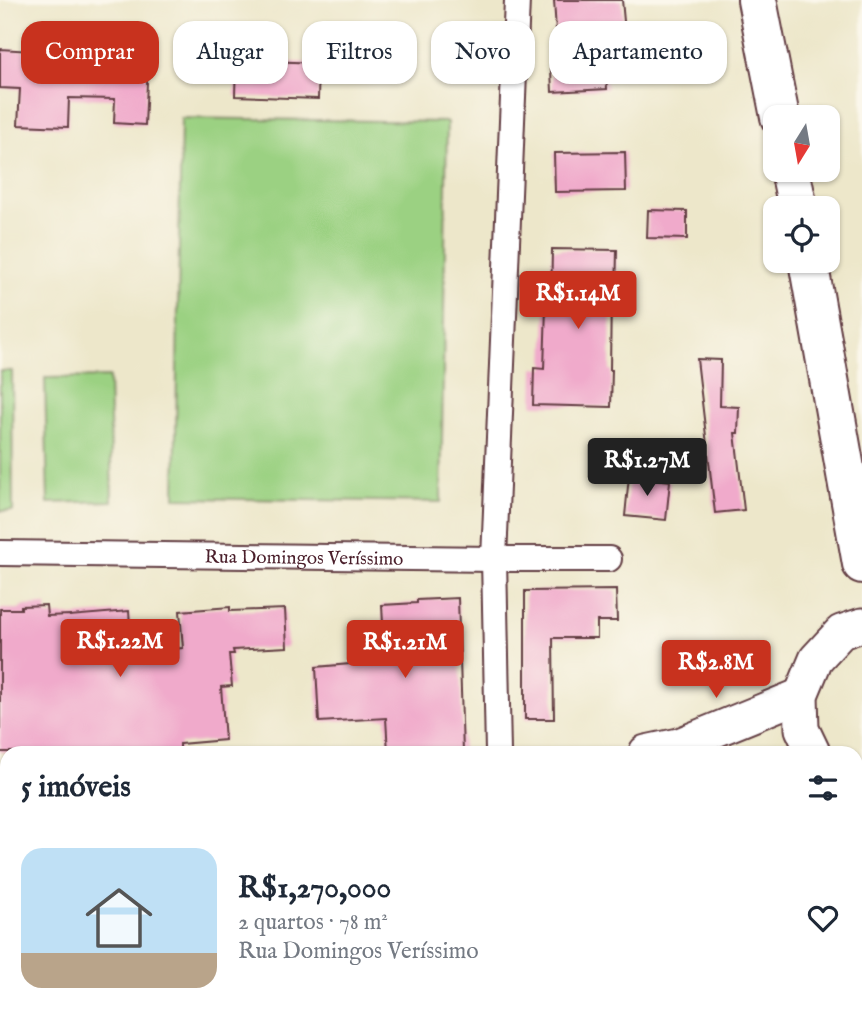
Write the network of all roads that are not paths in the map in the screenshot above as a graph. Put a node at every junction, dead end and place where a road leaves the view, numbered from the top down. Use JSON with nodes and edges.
{"nodes":[{"id":1,"x":517,"y":0,"type":"edge"},
{"id":2,"x":757,"y":0,"type":"edge"},
{"id":3,"x":778,"y":105,"type":"edge"},
{"id":4,"x":810,"y":273,"type":"edge"},
{"id":5,"x":0,"y":554,"type":"edge"},
{"id":6,"x":494,"y":559,"type":"junction"},
{"id":7,"x":609,"y":559,"type":"dead end"},
{"id":8,"x":862,"y":564,"type":"edge"},
{"id":9,"x":862,"y":625,"type":"edge"},
{"id":10,"x":801,"y":695,"type":"junction"},
{"id":11,"x":498,"y":746,"type":"edge"},
{"id":12,"x":675,"y":746,"type":"edge"},
{"id":13,"x":810,"y":746,"type":"edge"}],
"edges":[{"from":1,"to":6,"type":"street"},
{"from":2,"to":3,"type":"main road"},
{"from":4,"to":8,"type":"main road"},
{"from":5,"to":6,"type":"street","name":"Rua Domingos Veríssimo"},
{"from":6,"to":7,"type":"street","name":"Rua Domingos Veríssimo"},
{"from":6,"to":11,"type":"street"},
{"from":9,"to":10,"type":"main road"},
{"from":10,"to":12,"type":"main road"},
{"from":10,"to":13,"type":"main road"}]}
